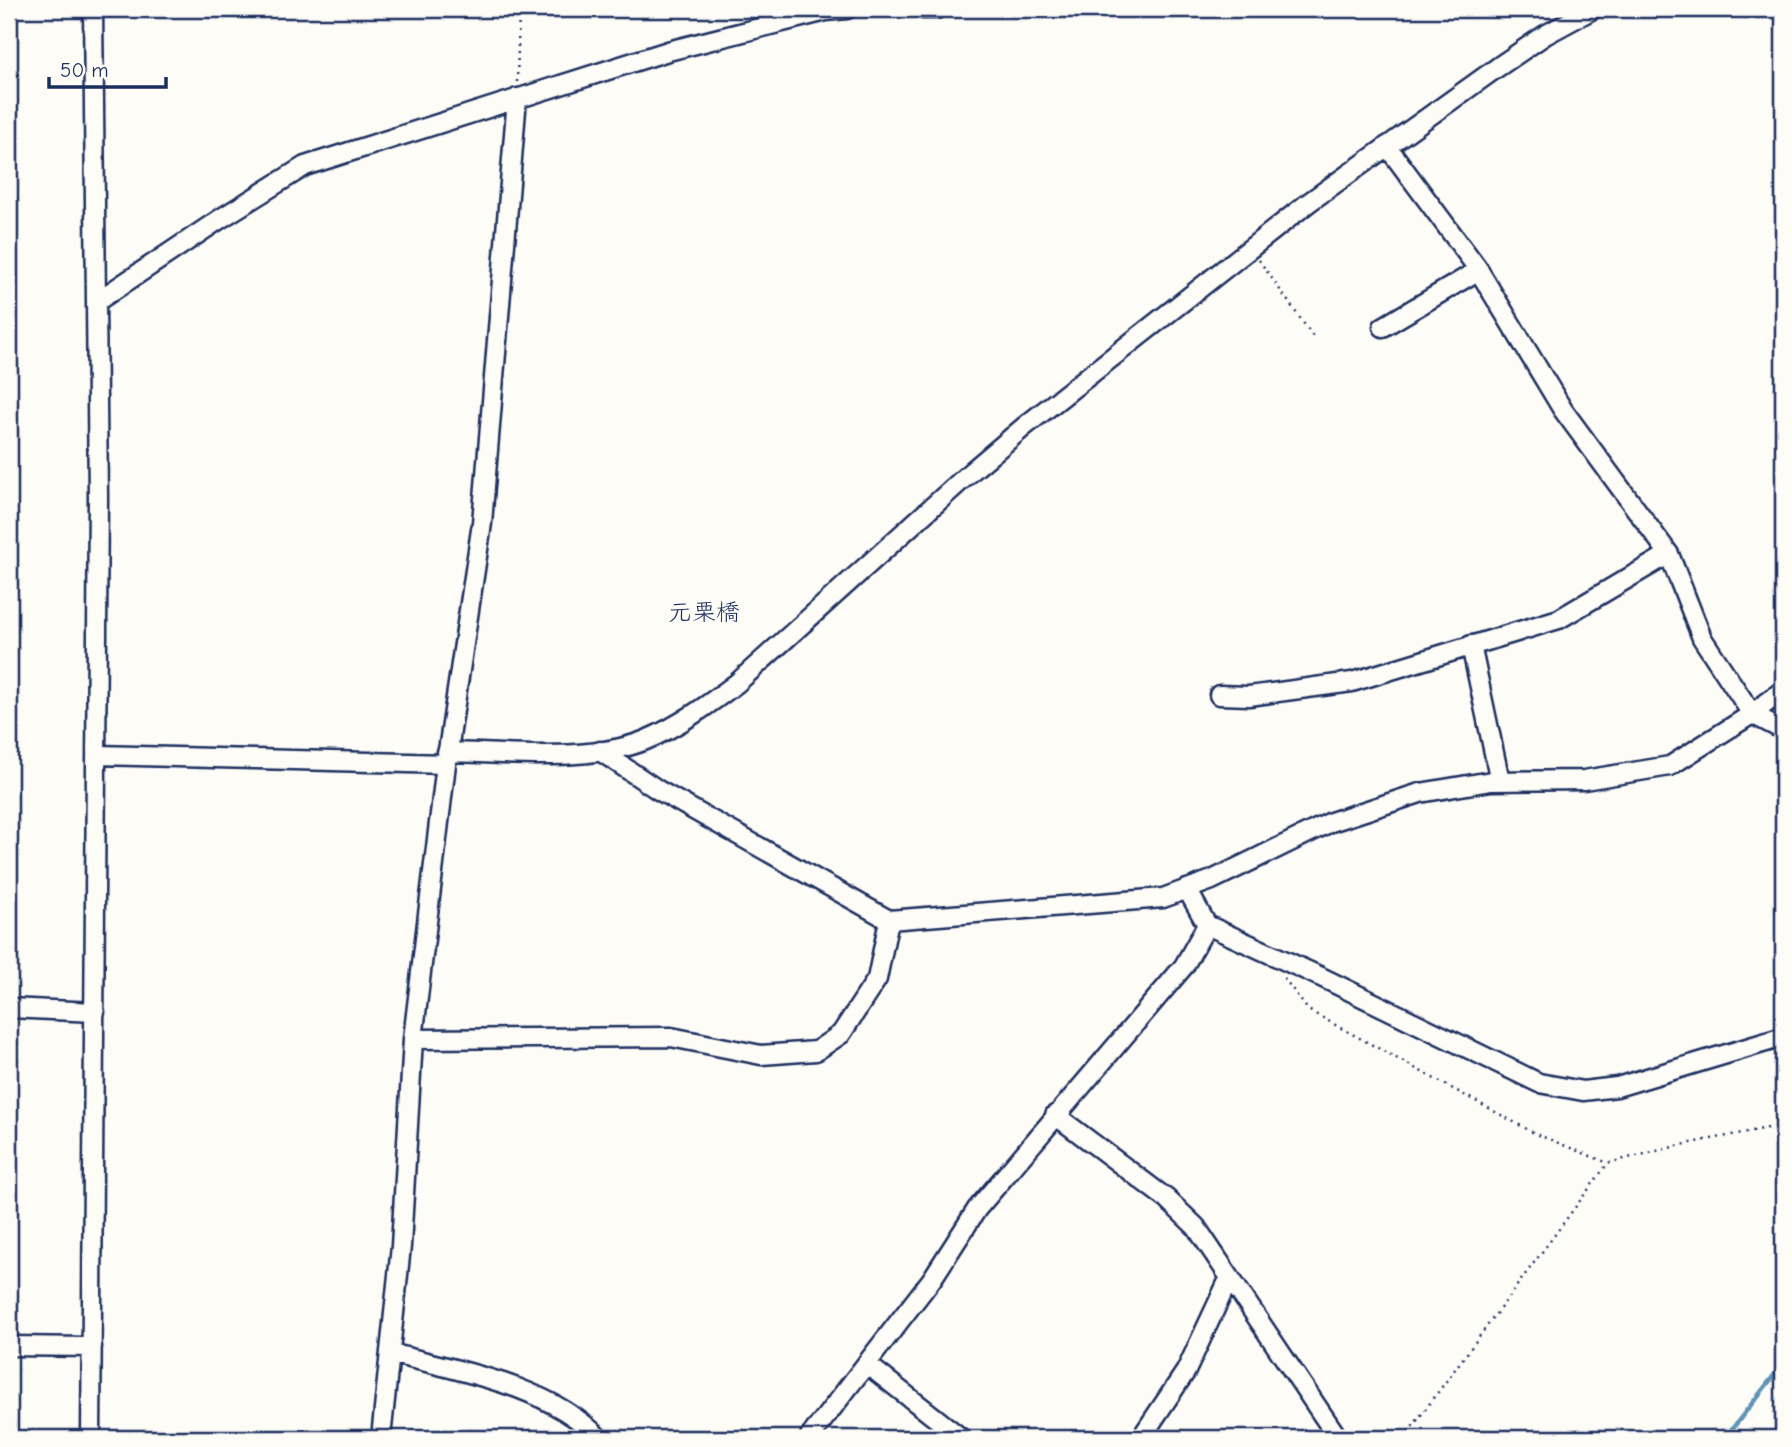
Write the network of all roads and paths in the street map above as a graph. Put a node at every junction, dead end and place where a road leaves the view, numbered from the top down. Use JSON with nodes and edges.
{"nodes":[{"id":1,"x":93,"y":9,"type":"edge"},
{"id":2,"x":519,"y":9,"type":"edge"},
{"id":3,"x":846,"y":9,"type":"edge"},
{"id":4,"x":924,"y":9,"type":"edge"},
{"id":5,"x":936,"y":9,"type":"edge"},
{"id":6,"x":1593,"y":9,"type":"edge"},
{"id":7,"x":517,"y":98,"type":"junction"},
{"id":8,"x":1387,"y":146,"type":"junction"},
{"id":9,"x":1251,"y":249,"type":"junction"},
{"id":10,"x":1479,"y":270,"type":"junction"},
{"id":11,"x":96,"y":302,"type":"junction"},
{"id":12,"x":1383,"y":327,"type":"dead end"},
{"id":13,"x":1314,"y":338,"type":"dead end"},
{"id":14,"x":1669,"y":554,"type":"junction"},
{"id":15,"x":1471,"y":646,"type":"junction"},
{"id":16,"x":1783,"y":690,"type":"edge"},
{"id":17,"x":1219,"y":695,"type":"dead end"},
{"id":18,"x":1752,"y":714,"type":"junction"},
{"id":19,"x":1783,"y":730,"type":"edge"},
{"id":20,"x":600,"y":751,"type":"junction"},
{"id":21,"x":98,"y":755,"type":"junction"},
{"id":22,"x":447,"y":758,"type":"junction"},
{"id":23,"x":1500,"y":781,"type":"junction"},
{"id":24,"x":1187,"y":889,"type":"junction"},
{"id":25,"x":889,"y":920,"type":"junction"},
{"id":26,"x":1207,"y":925,"type":"junction"},
{"id":27,"x":1262,"y":950,"type":"junction"},
{"id":28,"x":9,"y":1008,"type":"edge"},
{"id":29,"x":96,"y":1012,"type":"junction"},
{"id":30,"x":1783,"y":1037,"type":"edge"},
{"id":31,"x":412,"y":1039,"type":"junction"},
{"id":32,"x":1055,"y":1115,"type":"junction"},
{"id":33,"x":1783,"y":1125,"type":"edge"},
{"id":34,"x":1608,"y":1163,"type":"junction"},
{"id":35,"x":1229,"y":1279,"type":"junction"},
{"id":36,"x":9,"y":1346,"type":"edge"},
{"id":37,"x":92,"y":1347,"type":"junction"},
{"id":38,"x":390,"y":1353,"type":"junction"},
{"id":39,"x":868,"y":1365,"type":"junction"},
{"id":40,"x":91,"y":1438,"type":"edge"},
{"id":41,"x":381,"y":1438,"type":"edge"},
{"id":42,"x":599,"y":1438,"type":"edge"},
{"id":43,"x":809,"y":1438,"type":"edge"},
{"id":44,"x":961,"y":1438,"type":"edge"},
{"id":45,"x":1153,"y":1438,"type":"edge"},
{"id":46,"x":1338,"y":1438,"type":"edge"},
{"id":47,"x":1404,"y":1438,"type":"edge"}],
"edges":[{"from":1,"to":11,"type":"street"},
{"from":2,"to":7,"type":"path"},
{"from":3,"to":7,"type":"street"},
{"from":4,"to":5,"type":"street"},
{"from":6,"to":8,"type":"street"},
{"from":7,"to":11,"type":"street"},
{"from":7,"to":22,"type":"street"},
{"from":8,"to":9,"type":"street"},
{"from":8,"to":10,"type":"street"},
{"from":9,"to":13,"type":"path"},
{"from":9,"to":20,"type":"street"},
{"from":10,"to":12,"type":"street"},
{"from":10,"to":14,"type":"street"},
{"from":11,"to":21,"type":"street"},
{"from":14,"to":15,"type":"street"},
{"from":14,"to":18,"type":"street"},
{"from":15,"to":17,"type":"street"},
{"from":15,"to":23,"type":"street"},
{"from":16,"to":18,"type":"street"},
{"from":18,"to":19,"type":"street"},
{"from":18,"to":23,"type":"street"},
{"from":20,"to":22,"type":"street"},
{"from":20,"to":25,"type":"street"},
{"from":21,"to":22,"type":"street"},
{"from":21,"to":29,"type":"street"},
{"from":22,"to":31,"type":"street"},
{"from":23,"to":24,"type":"street"},
{"from":24,"to":25,"type":"street"},
{"from":24,"to":26,"type":"street"},
{"from":25,"to":31,"type":"street"},
{"from":26,"to":27,"type":"street"},
{"from":26,"to":32,"type":"street"},
{"from":27,"to":30,"type":"street"},
{"from":27,"to":34,"type":"path"},
{"from":28,"to":29,"type":"street"},
{"from":29,"to":37,"type":"street"},
{"from":31,"to":38,"type":"street"},
{"from":32,"to":35,"type":"street"},
{"from":32,"to":39,"type":"street"},
{"from":33,"to":34,"type":"path"},
{"from":34,"to":47,"type":"path"},
{"from":35,"to":45,"type":"street"},
{"from":35,"to":46,"type":"street"},
{"from":36,"to":37,"type":"street"},
{"from":37,"to":40,"type":"street"},
{"from":38,"to":41,"type":"street"},
{"from":38,"to":42,"type":"street"},
{"from":39,"to":43,"type":"street"},
{"from":39,"to":44,"type":"street"}]}
